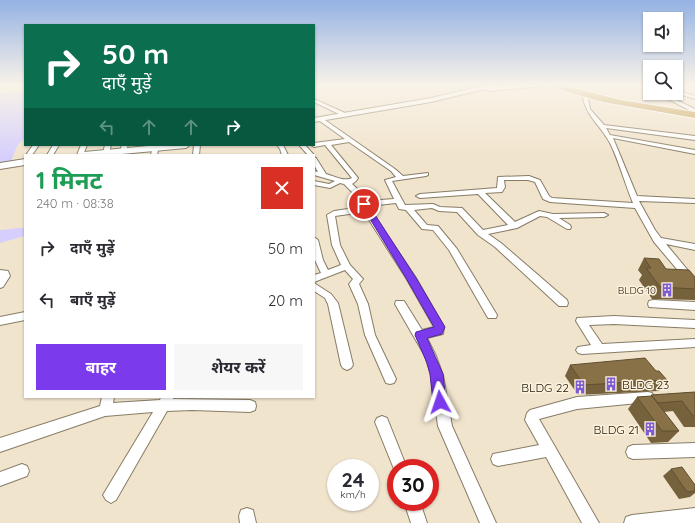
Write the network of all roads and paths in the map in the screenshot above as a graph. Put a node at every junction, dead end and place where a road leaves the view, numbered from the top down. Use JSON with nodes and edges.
{"nodes":[{"id":1,"x":331,"y":108,"type":"edge"},
{"id":2,"x":378,"y":108,"type":"edge"},
{"id":3,"x":587,"y":108,"type":"edge"},
{"id":4,"x":664,"y":108,"type":"edge"},
{"id":5,"x":694,"y":111,"type":"edge"},
{"id":6,"x":343,"y":114,"type":"junction"},
{"id":7,"x":317,"y":118,"type":"edge"},
{"id":8,"x":602,"y":126,"type":"junction"},
{"id":9,"x":608,"y":136,"type":"junction"},
{"id":10,"x":695,"y":138,"type":"edge"},
{"id":11,"x":351,"y":140,"type":"junction"},
{"id":12,"x":327,"y":144,"type":"junction"},
{"id":13,"x":315,"y":145,"type":"edge"},
{"id":14,"x":178,"y":146,"type":"edge"},
{"id":15,"x":302,"y":146,"type":"edge"},
{"id":16,"x":124,"y":148,"type":"edge"},
{"id":17,"x":107,"y":149,"type":"edge"},
{"id":18,"x":155,"y":149,"type":"edge"},
{"id":19,"x":136,"y":152,"type":"edge"},
{"id":20,"x":695,"y":152,"type":"edge"},
{"id":21,"x":88,"y":154,"type":"edge"},
{"id":22,"x":310,"y":154,"type":"edge"},
{"id":23,"x":24,"y":160,"type":"edge"},
{"id":24,"x":315,"y":161,"type":"edge"},
{"id":25,"x":0,"y":166,"type":"edge"},
{"id":26,"x":315,"y":174,"type":"edge"},
{"id":27,"x":426,"y":174,"type":"dead end"},
{"id":28,"x":323,"y":175,"type":"junction"},
{"id":29,"x":401,"y":178,"type":"junction"},
{"id":30,"x":344,"y":181,"type":"junction"},
{"id":31,"x":315,"y":183,"type":"edge"},
{"id":32,"x":479,"y":191,"type":"junction"},
{"id":33,"x":420,"y":196,"type":"dead end"},
{"id":34,"x":634,"y":198,"type":"junction"},
{"id":35,"x":399,"y":201,"type":"junction"},
{"id":36,"x":695,"y":201,"type":"edge"},
{"id":37,"x":638,"y":206,"type":"junction"},
{"id":38,"x":366,"y":207,"type":"junction"},
{"id":39,"x":408,"y":208,"type":"junction"},
{"id":40,"x":549,"y":215,"type":"junction"},
{"id":41,"x":604,"y":215,"type":"dead end"},
{"id":42,"x":514,"y":226,"type":"junction"},
{"id":43,"x":567,"y":227,"type":"dead end"},
{"id":44,"x":481,"y":233,"type":"junction"},
{"id":45,"x":657,"y":240,"type":"junction"},
{"id":46,"x":315,"y":244,"type":"edge"},
{"id":47,"x":695,"y":247,"type":"edge"},
{"id":48,"x":346,"y":266,"type":"junction"},
{"id":49,"x":0,"y":273,"type":"edge"},
{"id":50,"x":326,"y":274,"type":"junction"},
{"id":51,"x":315,"y":279,"type":"edge"},
{"id":52,"x":0,"y":285,"type":"edge"},
{"id":53,"x":695,"y":285,"type":"edge"},
{"id":54,"x":315,"y":287,"type":"edge"},
{"id":55,"x":563,"y":303,"type":"dead end"},
{"id":56,"x":400,"y":304,"type":"dead end"},
{"id":57,"x":653,"y":304,"type":"dead end"},
{"id":58,"x":695,"y":306,"type":"edge"},
{"id":59,"x":492,"y":315,"type":"dead end"},
{"id":60,"x":24,"y":316,"type":"edge"},
{"id":61,"x":0,"y":322,"type":"edge"},
{"id":62,"x":695,"y":324,"type":"edge"},
{"id":63,"x":420,"y":335,"type":"junction"},
{"id":64,"x":695,"y":343,"type":"edge"},
{"id":65,"x":599,"y":349,"type":"junction"},
{"id":66,"x":582,"y":350,"type":"dead end"},
{"id":67,"x":347,"y":365,"type":"dead end"},
{"id":68,"x":390,"y":379,"type":"dead end"},
{"id":69,"x":661,"y":396,"type":"edge"},
{"id":70,"x":108,"y":398,"type":"edge"},
{"id":71,"x":166,"y":401,"type":"edge"},
{"id":72,"x":229,"y":401,"type":"edge"},
{"id":73,"x":250,"y":406,"type":"dead end"},
{"id":74,"x":105,"y":410,"type":"junction"},
{"id":75,"x":382,"y":422,"type":"dead end"},
{"id":76,"x":0,"y":445,"type":"edge"},
{"id":77,"x":549,"y":450,"type":"junction"},
{"id":78,"x":695,"y":450,"type":"edge"},
{"id":79,"x":633,"y":452,"type":"dead end"},
{"id":80,"x":396,"y":459,"type":"edge"},
{"id":81,"x":498,"y":459,"type":"dead end"},
{"id":82,"x":22,"y":471,"type":"dead end"},
{"id":83,"x":0,"y":479,"type":"edge"},
{"id":84,"x":111,"y":495,"type":"dead end"},
{"id":85,"x":415,"y":511,"type":"edge"},
{"id":86,"x":695,"y":516,"type":"edge"},
{"id":87,"x":419,"y":523,"type":"edge"},
{"id":88,"x":488,"y":523,"type":"edge"},
{"id":89,"x":591,"y":523,"type":"edge"},
{"id":90,"x":632,"y":523,"type":"edge"}],
"edges":[{"from":1,"to":6,"type":"street"},
{"from":2,"to":6,"type":"main road"},
{"from":3,"to":8,"type":"street"},
{"from":4,"to":5,"type":"highway"},
{"from":6,"to":7,"type":"main road"},
{"from":7,"to":11,"type":"street"},
{"from":8,"to":9,"type":"street"},
{"from":8,"to":10,"type":"street"},
{"from":9,"to":20,"type":"street"},
{"from":9,"to":34,"type":"street"},
{"from":11,"to":12,"type":"street"},
{"from":11,"to":29,"type":"street"},
{"from":12,"to":13,"type":"street"},
{"from":12,"to":30,"type":"street"},
{"from":14,"to":18,"type":"main road"},
{"from":15,"to":22,"type":"street"},
{"from":16,"to":17,"type":"main road"},
{"from":16,"to":19,"type":"main road"},
{"from":17,"to":21,"type":"main road"},
{"from":18,"to":19,"type":"main road"},
{"from":23,"to":25,"type":"main road"},
{"from":24,"to":28,"type":"street"},
{"from":26,"to":28,"type":"street"},
{"from":27,"to":29,"type":"street"},
{"from":28,"to":30,"type":"street"},
{"from":29,"to":35,"type":"street"},
{"from":30,"to":31,"type":"street"},
{"from":30,"to":38,"type":"street"},
{"from":32,"to":33,"type":"street"},
{"from":32,"to":37,"type":"street"},
{"from":32,"to":42,"type":"street"},
{"from":34,"to":36,"type":"street"},
{"from":34,"to":37,"type":"street"},
{"from":35,"to":38,"type":"street"},
{"from":35,"to":39,"type":"street"},
{"from":37,"to":45,"type":"street"},
{"from":38,"to":48,"type":"street"},
{"from":38,"to":63,"type":"street"},
{"from":39,"to":44,"type":"street"},
{"from":39,"to":59,"type":"street"},
{"from":40,"to":41,"type":"street"},
{"from":40,"to":42,"type":"street"},
{"from":40,"to":43,"type":"street"},
{"from":42,"to":44,"type":"street"},
{"from":44,"to":55,"type":"street"},
{"from":45,"to":47,"type":"street"},
{"from":45,"to":53,"type":"street"},
{"from":46,"to":50,"type":"street"},
{"from":48,"to":50,"type":"street"},
{"from":48,"to":68,"type":"street"},
{"from":49,"to":52,"type":"street"},
{"from":50,"to":51,"type":"street"},
{"from":54,"to":67,"type":"street"},
{"from":56,"to":63,"type":"street"},
{"from":57,"to":58,"type":"street"},
{"from":60,"to":61,"type":"street"},
{"from":62,"to":65,"type":"street"},
{"from":63,"to":88,"type":"street"},
{"from":64,"to":65,"type":"street"},
{"from":65,"to":66,"type":"street"},
{"from":69,"to":77,"type":"street"},
{"from":70,"to":74,"type":"street"},
{"from":71,"to":72,"type":"street"},
{"from":71,"to":74,"type":"street"},
{"from":71,"to":84,"type":"street"},
{"from":72,"to":73,"type":"street"},
{"from":74,"to":76,"type":"street"},
{"from":75,"to":80,"type":"street"},
{"from":77,"to":81,"type":"street"},
{"from":77,"to":89,"type":"street"},
{"from":78,"to":79,"type":"street"},
{"from":82,"to":83,"type":"street"},
{"from":85,"to":87,"type":"street"},
{"from":86,"to":90,"type":"street"}]}
